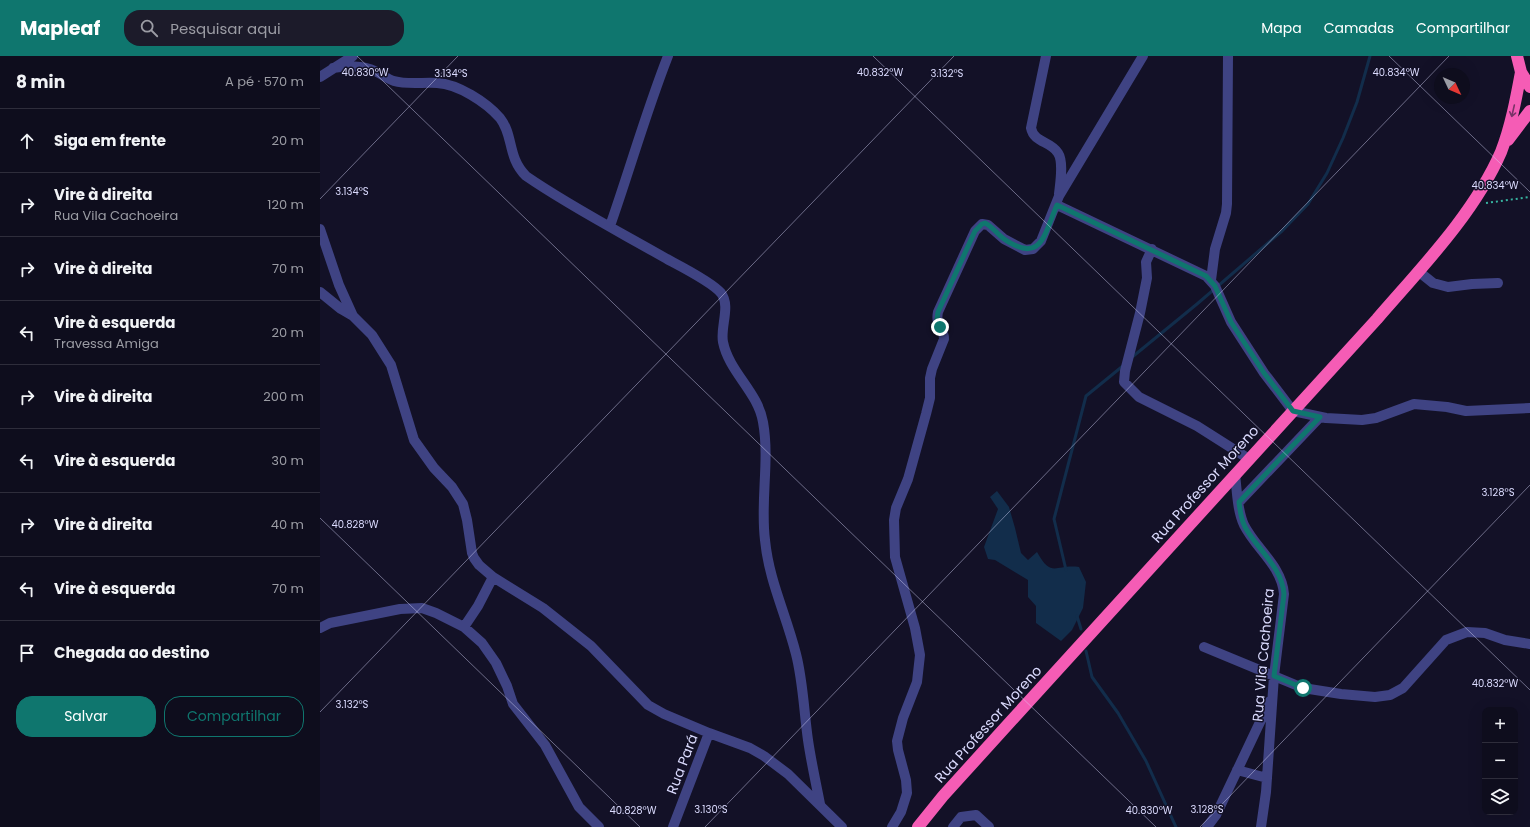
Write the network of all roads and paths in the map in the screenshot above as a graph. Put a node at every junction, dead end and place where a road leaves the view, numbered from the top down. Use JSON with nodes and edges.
{"nodes":[{"id":1,"x":352,"y":56,"type":"edge"},
{"id":2,"x":668,"y":56,"type":"edge"},
{"id":3,"x":1046,"y":56,"type":"edge"},
{"id":4,"x":1143,"y":56,"type":"edge"},
{"id":5,"x":1228,"y":56,"type":"edge"},
{"id":6,"x":1517,"y":56,"type":"edge"},
{"id":7,"x":333,"y":68,"type":"junction"},
{"id":8,"x":1521,"y":72,"type":"junction"},
{"id":9,"x":320,"y":77,"type":"edge"},
{"id":10,"x":1530,"y":87,"type":"edge"},
{"id":11,"x":1530,"y":111,"type":"edge"},
{"id":12,"x":1501,"y":151,"type":"junction"},
{"id":13,"x":1530,"y":197,"type":"edge"},
{"id":14,"x":1058,"y":201,"type":"junction"},
{"id":15,"x":1470,"y":206,"type":"junction"},
{"id":16,"x":610,"y":226,"type":"junction"},
{"id":17,"x":320,"y":229,"type":"edge"},
{"id":18,"x":1152,"y":249,"type":"junction"},
{"id":19,"x":1418,"y":271,"type":"junction"},
{"id":20,"x":1211,"y":280,"type":"junction"},
{"id":21,"x":1498,"y":283,"type":"dead end"},
{"id":22,"x":320,"y":292,"type":"edge"},
{"id":23,"x":353,"y":316,"type":"junction"},
{"id":24,"x":1530,"y":408,"type":"edge"},
{"id":25,"x":1293,"y":411,"type":"junction"},
{"id":26,"x":1320,"y":417,"type":"junction"},
{"id":27,"x":1249,"y":458,"type":"junction"},
{"id":28,"x":1235,"y":474,"type":"junction"},
{"id":29,"x":1239,"y":502,"type":"junction"},
{"id":30,"x":493,"y":576,"type":"junction"},
{"id":31,"x":320,"y":619,"type":"edge"},
{"id":32,"x":330,"y":623,"type":"junction"},
{"id":33,"x":464,"y":627,"type":"junction"},
{"id":34,"x":320,"y":628,"type":"edge"},
{"id":35,"x":1530,"y":644,"type":"edge"},
{"id":36,"x":1204,"y":648,"type":"dead end"},
{"id":37,"x":1274,"y":676,"type":"junction"},
{"id":38,"x":1273,"y":696,"type":"junction"},
{"id":39,"x":709,"y":733,"type":"junction"},
{"id":40,"x":1237,"y":770,"type":"junction"},
{"id":41,"x":1267,"y":778,"type":"junction"},
{"id":42,"x":820,"y":804,"type":"junction"},
{"id":43,"x":599,"y":827,"type":"edge"},
{"id":44,"x":673,"y":827,"type":"edge"},
{"id":45,"x":841,"y":827,"type":"edge"},
{"id":46,"x":892,"y":827,"type":"edge"},
{"id":47,"x":918,"y":827,"type":"edge"},
{"id":48,"x":953,"y":827,"type":"edge"},
{"id":49,"x":989,"y":827,"type":"edge"},
{"id":50,"x":1207,"y":827,"type":"edge"},
{"id":51,"x":1261,"y":827,"type":"edge"}],
"edges":[{"from":1,"to":7,"type":"street"},
{"from":2,"to":16,"type":"street"},
{"from":3,"to":14,"type":"street"},
{"from":4,"to":14,"type":"street"},
{"from":5,"to":20,"type":"street"},
{"from":6,"to":8,"type":"highway"},
{"from":7,"to":9,"type":"street"},
{"from":7,"to":16,"type":"street"},
{"from":8,"to":10,"type":"highway"},
{"from":8,"to":12,"type":"highway","one_way":true},
{"from":11,"to":12,"type":"highway"},
{"from":12,"to":15,"type":"highway","name":"Rua Professor Moreno"},
{"from":13,"to":15,"type":"path"},
{"from":14,"to":18,"type":"street"},
{"from":14,"to":46,"type":"street"},
{"from":15,"to":19,"type":"highway","name":"Rua Professor Moreno"},
{"from":16,"to":42,"type":"street"},
{"from":17,"to":23,"type":"street"},
{"from":18,"to":20,"type":"street"},
{"from":18,"to":27,"type":"street"},
{"from":19,"to":21,"type":"street"},
{"from":19,"to":25,"type":"highway","name":"Rua Professor Moreno"},
{"from":20,"to":25,"type":"street"},
{"from":22,"to":23,"type":"street"},
{"from":23,"to":30,"type":"street"},
{"from":24,"to":26,"type":"street"},
{"from":25,"to":26,"type":"street"},
{"from":25,"to":27,"type":"highway","name":"Rua Professor Moreno"},
{"from":26,"to":29,"type":"street"},
{"from":27,"to":28,"type":"highway","name":"Rua Professor Moreno"},
{"from":28,"to":29,"type":"street","name":"Rua Vila Cachoeira"},
{"from":28,"to":47,"type":"highway","name":"Rua Professor Moreno"},
{"from":29,"to":37,"type":"street","name":"Rua Vila Cachoeira"},
{"from":30,"to":33,"type":"street"},
{"from":30,"to":39,"type":"street"},
{"from":31,"to":32,"type":"street"},
{"from":32,"to":33,"type":"street"},
{"from":32,"to":34,"type":"street"},
{"from":33,"to":43,"type":"street"},
{"from":35,"to":37,"type":"street"},
{"from":36,"to":37,"type":"street"},
{"from":37,"to":38,"type":"street","name":"Rua Vila Cachoeira"},
{"from":38,"to":40,"type":"street"},
{"from":38,"to":41,"type":"street","name":"Rua Vila Cachoeira"},
{"from":39,"to":42,"type":"street"},
{"from":39,"to":44,"type":"street","name":"Rua Pará"},
{"from":40,"to":41,"type":"street"},
{"from":40,"to":50,"type":"street"},
{"from":41,"to":51,"type":"street","name":"Rua Vila Cachoeira"},
{"from":42,"to":45,"type":"street"},
{"from":48,"to":49,"type":"street"}]}
